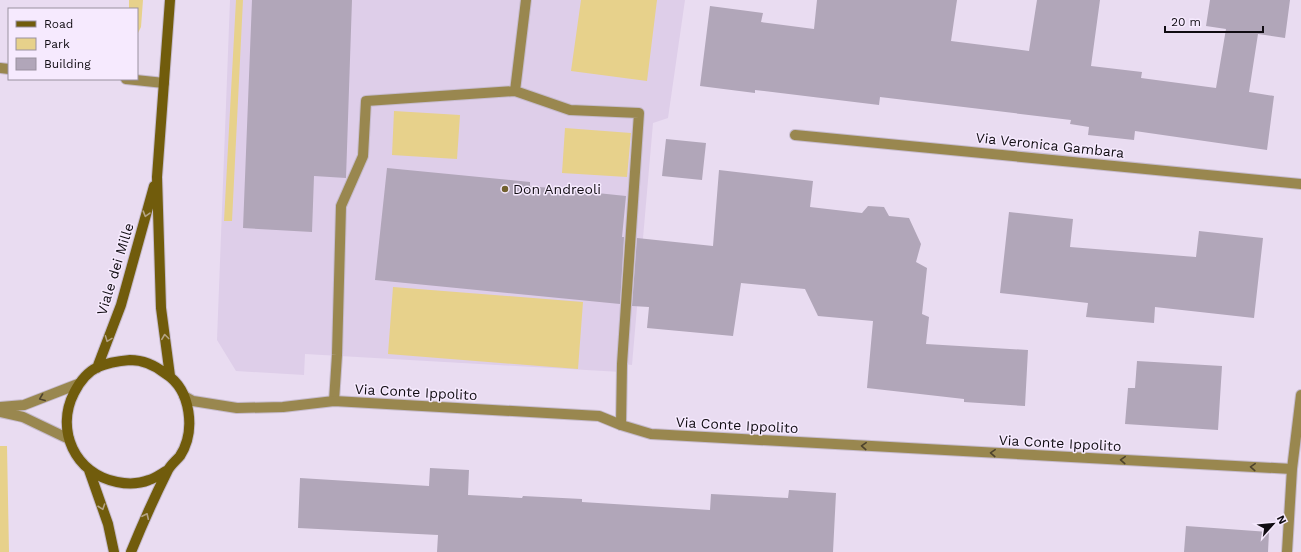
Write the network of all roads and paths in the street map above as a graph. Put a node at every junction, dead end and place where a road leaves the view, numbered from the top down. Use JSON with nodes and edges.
{"nodes":[{"id":1,"x":170,"y":0,"type":"edge"},
{"id":2,"x":526,"y":0,"type":"edge"},
{"id":3,"x":138,"y":80,"type":"edge"},
{"id":4,"x":164,"y":82,"type":"junction"},
{"id":5,"x":515,"y":91,"type":"junction"},
{"id":6,"x":795,"y":135,"type":"dead end"},
{"id":7,"x":157,"y":177,"type":"junction"},
{"id":8,"x":1301,"y":184,"type":"edge"},
{"id":9,"x":97,"y":368,"type":"junction"},
{"id":10,"x":170,"y":376,"type":"junction"},
{"id":11,"x":78,"y":384,"type":"junction"},
{"id":12,"x":184,"y":396,"type":"junction"},
{"id":13,"x":1301,"y":396,"type":"edge"},
{"id":14,"x":334,"y":401,"type":"junction"},
{"id":15,"x":0,"y":407,"type":"edge"},
{"id":16,"x":0,"y":412,"type":"edge"},
{"id":17,"x":621,"y":425,"type":"junction"},
{"id":18,"x":69,"y":439,"type":"junction"},
{"id":19,"x":1292,"y":469,"type":"junction"},
{"id":20,"x":89,"y":470,"type":"junction"},
{"id":21,"x":168,"y":470,"type":"junction"},
{"id":22,"x":114,"y":552,"type":"edge"},
{"id":23,"x":131,"y":552,"type":"edge"},
{"id":24,"x":1286,"y":552,"type":"edge"}],
"edges":[{"from":1,"to":4,"type":"main road","name":"Viale dei Mille"},
{"from":2,"to":5,"type":"street"},
{"from":3,"to":4,"type":"street"},
{"from":4,"to":7,"type":"main road","name":"Viale dei Mille"},
{"from":5,"to":14,"type":"street"},
{"from":5,"to":17,"type":"street"},
{"from":6,"to":8,"type":"street","name":"Via Veronica Gambara"},
{"from":7,"to":9,"type":"main road","name":"Viale dei Mille","one_way":true},
{"from":10,"to":7,"type":"main road","name":"Viale dei Mille","one_way":true},
{"from":9,"to":10,"type":"main road"},
{"from":9,"to":11,"type":"main road"},
{"from":10,"to":12,"type":"main road"},
{"from":11,"to":15,"type":"street","one_way":true},
{"from":11,"to":18,"type":"main road"},
{"from":12,"to":14,"type":"street","name":"Via Conte Ippolito"},
{"from":12,"to":21,"type":"main road"},
{"from":13,"to":19,"type":"street"},
{"from":14,"to":17,"type":"street","name":"Via Conte Ippolito"},
{"from":16,"to":18,"type":"street"},
{"from":19,"to":17,"type":"street","name":"Via Conte Ippolito","one_way":true},
{"from":18,"to":20,"type":"main road"},
{"from":19,"to":24,"type":"street"},
{"from":20,"to":21,"type":"main road"},
{"from":20,"to":22,"type":"main road","one_way":true},
{"from":23,"to":21,"type":"main road","one_way":true}]}
